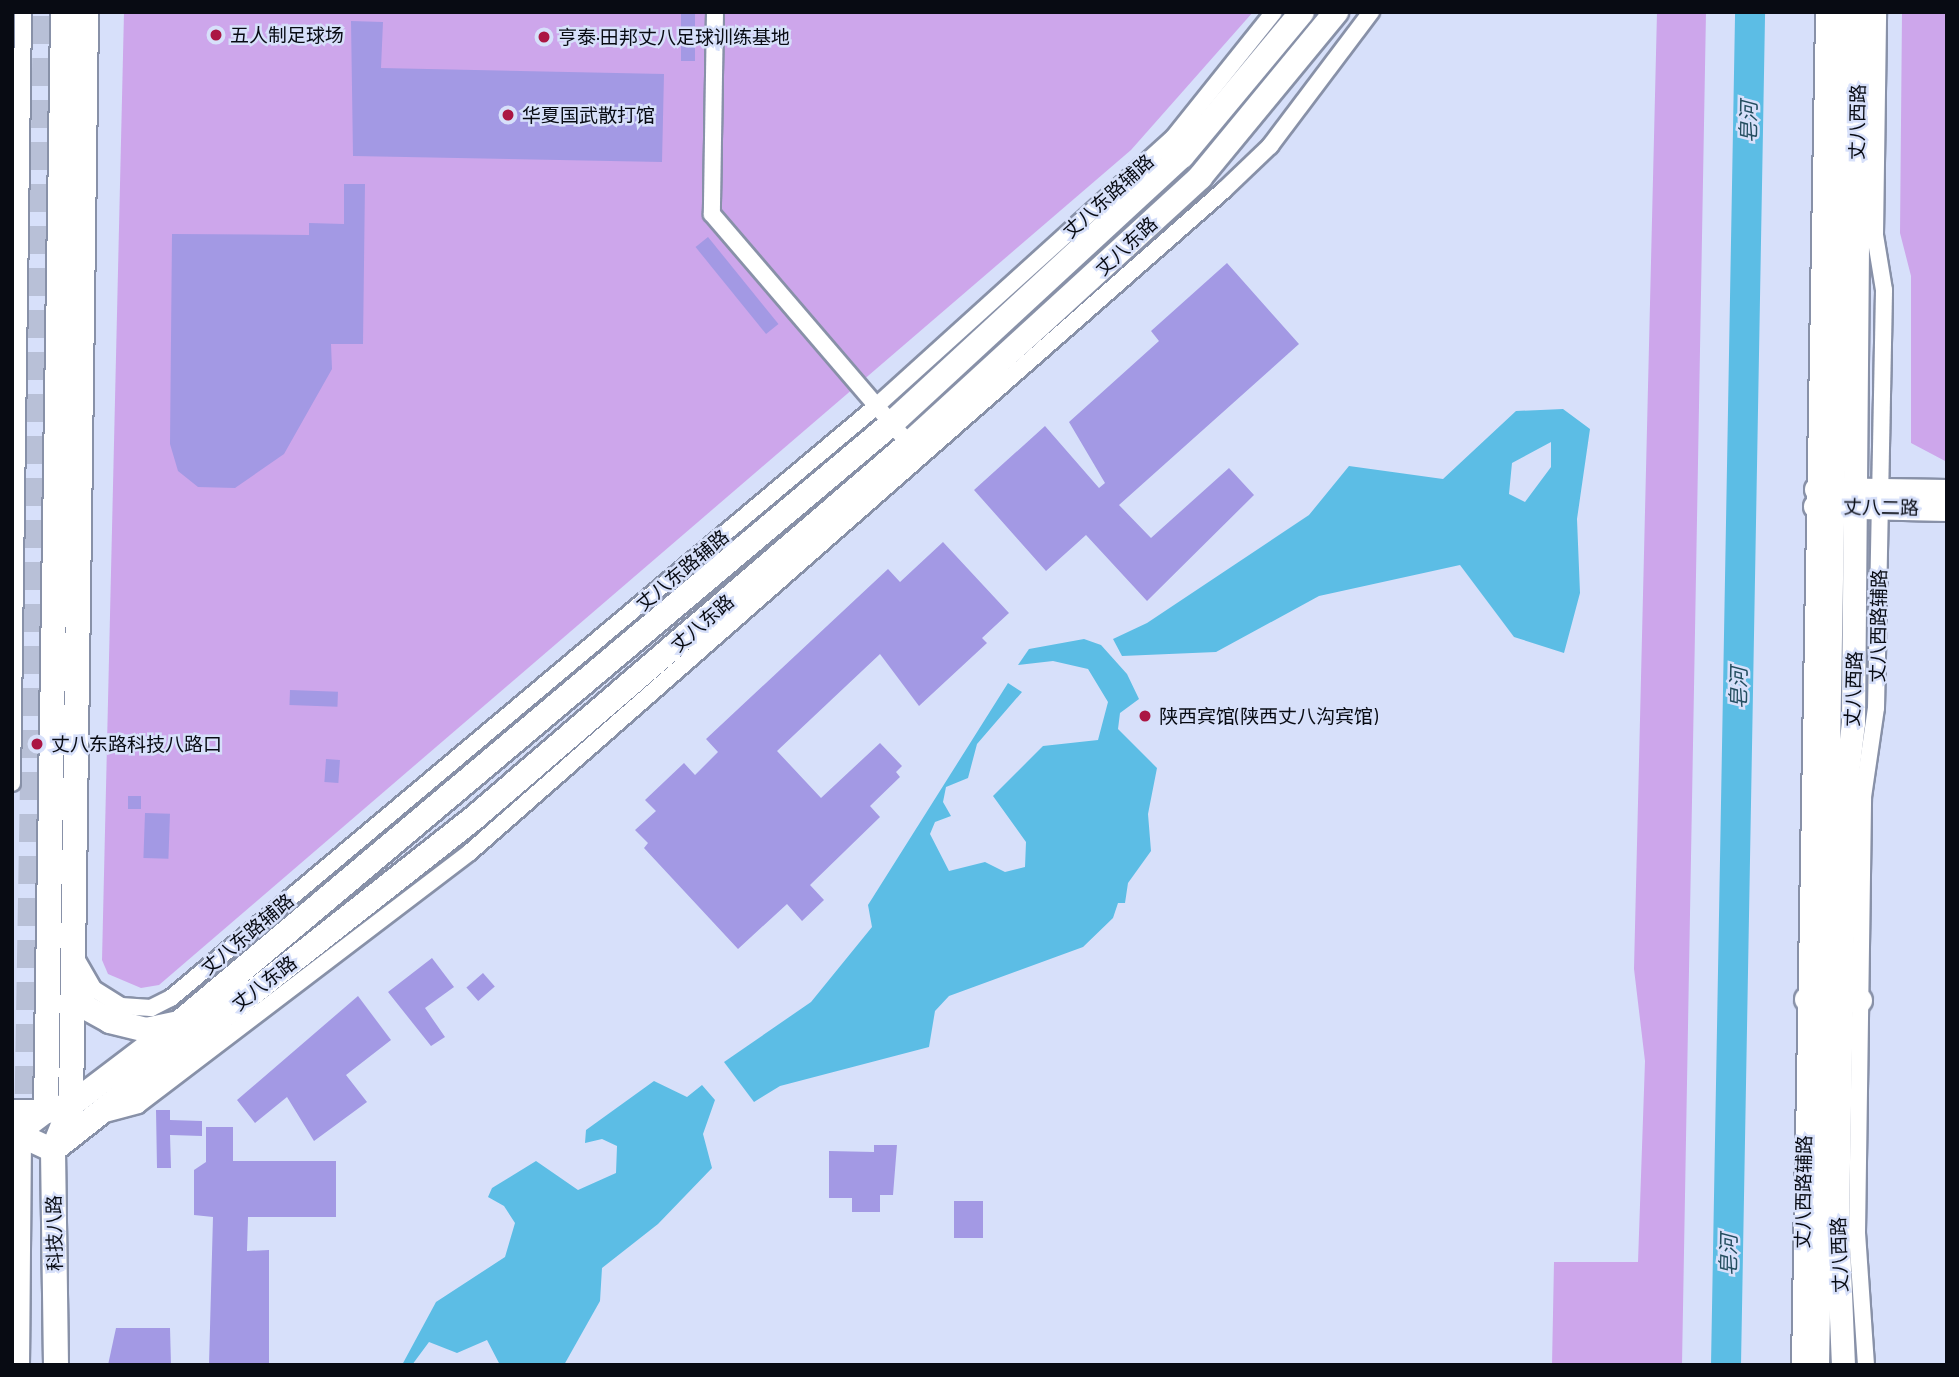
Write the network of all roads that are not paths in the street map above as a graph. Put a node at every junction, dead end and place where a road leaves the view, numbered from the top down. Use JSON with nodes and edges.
{"nodes":[{"id":1,"x":23,"y":12,"type":"edge"},
{"id":2,"x":63,"y":12,"type":"edge"},
{"id":3,"x":86,"y":12,"type":"edge"},
{"id":4,"x":715,"y":12,"type":"edge"},
{"id":5,"x":1274,"y":12,"type":"edge"},
{"id":6,"x":1302,"y":12,"type":"edge"},
{"id":7,"x":1336,"y":12,"type":"edge"},
{"id":8,"x":1371,"y":12,"type":"edge"},
{"id":9,"x":1824,"y":12,"type":"edge"},
{"id":10,"x":1842,"y":12,"type":"edge"},
{"id":11,"x":1859,"y":12,"type":"edge"},
{"id":12,"x":1878,"y":12,"type":"edge"},
{"id":13,"x":17,"y":107,"type":"edge"},
{"id":14,"x":882,"y":417,"type":"junction"},
{"id":15,"x":909,"y":444,"type":"junction"},
{"id":16,"x":1947,"y":491,"type":"edge"},
{"id":17,"x":1835,"y":498,"type":"junction"},
{"id":18,"x":1880,"y":499,"type":"junction"},
{"id":19,"x":1947,"y":509,"type":"edge"},
{"id":20,"x":12,"y":783,"type":"edge"},
{"id":21,"x":73,"y":930,"type":"junction"},
{"id":22,"x":73,"y":984,"type":"junction"},
{"id":23,"x":1833,"y":999,"type":"junction"},
{"id":24,"x":179,"y":1023,"type":"junction"},
{"id":25,"x":71,"y":1105,"type":"junction"},
{"id":26,"x":46,"y":1111,"type":"junction"},
{"id":27,"x":96,"y":1116,"type":"junction"},
{"id":28,"x":14,"y":1124,"type":"edge"},
{"id":29,"x":53,"y":1150,"type":"junction"},
{"id":30,"x":17,"y":1365,"type":"edge"},
{"id":31,"x":56,"y":1365,"type":"edge"},
{"id":32,"x":1800,"y":1365,"type":"edge"},
{"id":33,"x":1817,"y":1365,"type":"edge"},
{"id":34,"x":1843,"y":1365,"type":"edge"},
{"id":35,"x":1866,"y":1365,"type":"edge"}],
"edges":[{"from":1,"to":13,"type":"street"},
{"from":2,"to":26,"type":"main road"},
{"from":3,"to":21,"type":"main road"},
{"from":4,"to":14,"type":"street"},
{"from":5,"to":14,"type":"street","name":"丈八东路辅路"},
{"from":6,"to":14,"type":"main road","name":"丈八东路"},
{"from":7,"to":15,"type":"main road","name":"丈八东路"},
{"from":8,"to":27,"type":"street"},
{"from":9,"to":17,"type":"street","name":"丈八西路辅路"},
{"from":10,"to":17,"type":"main road","name":"丈八西路"},
{"from":11,"to":17,"type":"main road","name":"丈八西路"},
{"from":12,"to":18,"type":"street","name":"丈八西路辅路"},
{"from":13,"to":20,"type":"street"},
{"from":14,"to":15,"type":"street"},
{"from":14,"to":21,"type":"street","name":"丈八东路辅路"},
{"from":14,"to":24,"type":"main road","name":"丈八东路"},
{"from":15,"to":27,"type":"main road","name":"丈八东路"},
{"from":16,"to":18,"type":"main road","name":"丈八二路"},
{"from":17,"to":18,"type":"main road","name":"丈八二路"},
{"from":17,"to":23,"type":"main road","name":"丈八西路"},
{"from":17,"to":23,"type":"street","name":"丈八西路辅路"},
{"from":18,"to":19,"type":"main road","name":"丈八二路"},
{"from":18,"to":23,"type":"street","name":"丈八西路辅路"},
{"from":21,"to":22,"type":"main road"},
{"from":22,"to":24,"type":"main road"},
{"from":22,"to":25,"type":"main road"},
{"from":23,"to":32,"type":"street","name":"丈八西路辅路"},
{"from":23,"to":33,"type":"main road","name":"丈八西路"},
{"from":23,"to":34,"type":"main road","name":"丈八西路"},
{"from":23,"to":35,"type":"street","name":"丈八西路辅路"},
{"from":24,"to":25,"type":"main road","name":"丈八东路"},
{"from":25,"to":26,"type":"main road","name":"丈八东路"},
{"from":25,"to":29,"type":"main road","name":"科技八路"},
{"from":26,"to":28,"type":"main road"},
{"from":27,"to":29,"type":"main road","name":"丈八东路"},
{"from":28,"to":29,"type":"main road"},
{"from":28,"to":30,"type":"main road","name":"科技八路"},
{"from":29,"to":31,"type":"main road","name":"科技八路"}]}
